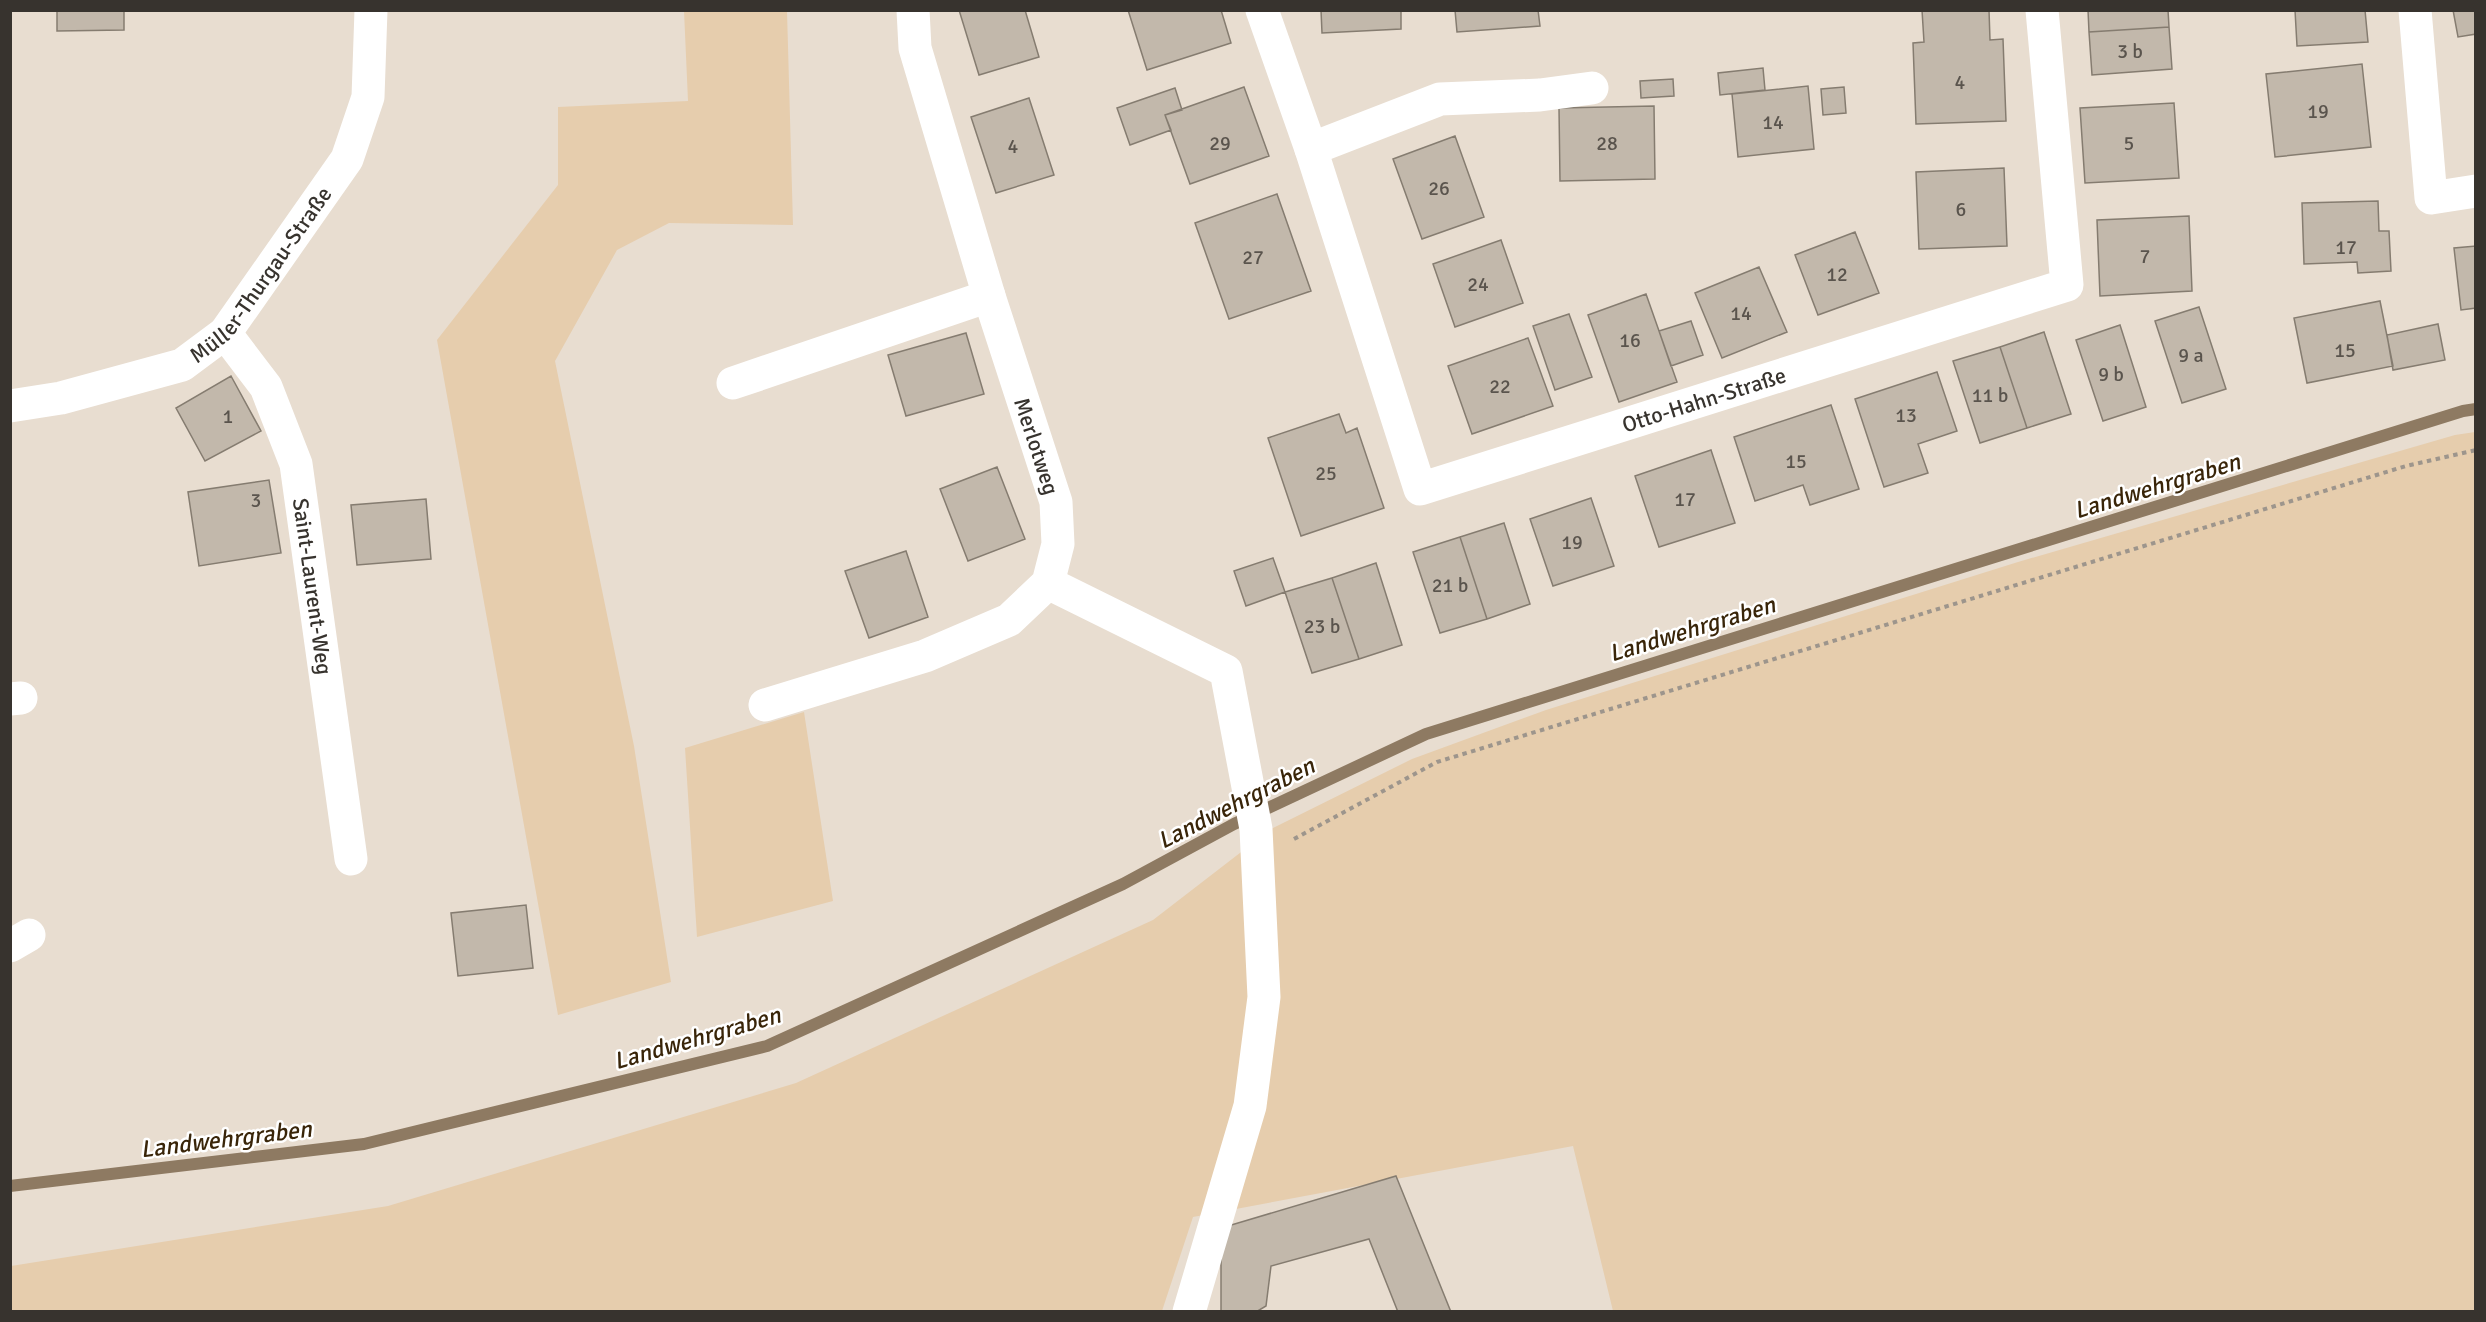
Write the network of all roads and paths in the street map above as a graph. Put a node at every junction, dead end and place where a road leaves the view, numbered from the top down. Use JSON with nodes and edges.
{"nodes":[{"id":1,"x":371,"y":10,"type":"edge"},
{"id":2,"x":913,"y":10,"type":"edge"},
{"id":3,"x":1262,"y":10,"type":"edge"},
{"id":4,"x":2042,"y":10,"type":"edge"},
{"id":5,"x":2415,"y":10,"type":"edge"},
{"id":6,"x":1592,"y":88,"type":"dead end"},
{"id":7,"x":1311,"y":148,"type":"junction"},
{"id":8,"x":2475,"y":191,"type":"edge"},
{"id":9,"x":989,"y":296,"type":"junction"},
{"id":10,"x":225,"y":333,"type":"junction"},
{"id":11,"x":733,"y":382,"type":"dead end"},
{"id":12,"x":10,"y":406,"type":"edge"},
{"id":13,"x":2475,"y":450,"type":"edge"},
{"id":14,"x":1048,"y":583,"type":"junction"},
{"id":15,"x":765,"y":705,"type":"dead end"},
{"id":16,"x":1256,"y":831,"type":"junction"},
{"id":17,"x":351,"y":860,"type":"dead end"},
{"id":18,"x":1189,"y":1311,"type":"edge"}],
"edges":[{"from":1,"to":10,"type":"street","name":"Müller-Thurgau-Straße"},
{"from":2,"to":9,"type":"street","name":"Merlotweg"},
{"from":3,"to":7,"type":"street","name":"Otto-Hahn-Straße"},
{"from":4,"to":7,"type":"street","name":"Otto-Hahn-Straße"},
{"from":5,"to":8,"type":"street"},
{"from":6,"to":7,"type":"street"},
{"from":9,"to":11,"type":"street"},
{"from":9,"to":14,"type":"street","name":"Merlotweg"},
{"from":10,"to":12,"type":"street","name":"Müller-Thurgau-Straße"},
{"from":10,"to":17,"type":"street","name":"Saint-Laurent-Weg"},
{"from":13,"to":16,"type":"path"},
{"from":14,"to":15,"type":"street"},
{"from":14,"to":16,"type":"street"},
{"from":16,"to":18,"type":"street"}]}
